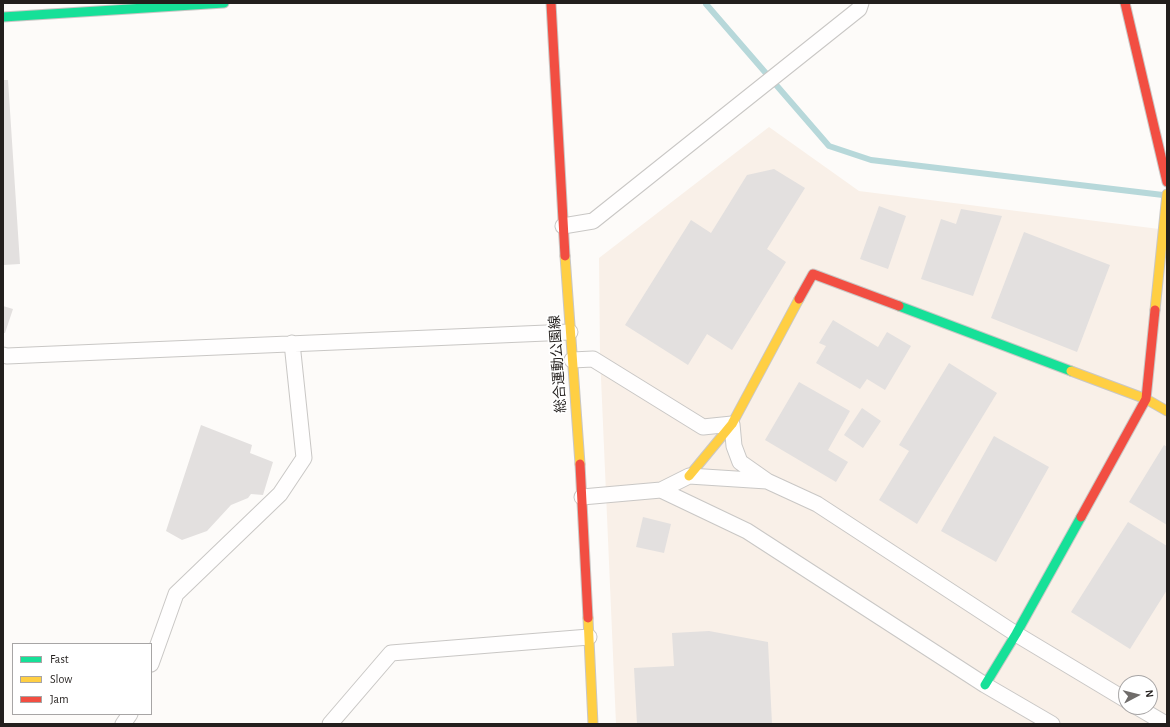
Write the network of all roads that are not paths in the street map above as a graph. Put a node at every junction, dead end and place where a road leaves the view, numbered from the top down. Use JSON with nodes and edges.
{"nodes":[{"id":1,"x":224,"y":3,"type":"edge"},
{"id":2,"x":551,"y":3,"type":"edge"},
{"id":3,"x":861,"y":3,"type":"edge"},
{"id":4,"x":1125,"y":3,"type":"edge"},
{"id":5,"x":3,"y":16,"type":"edge"},
{"id":6,"x":1167,"y":182,"type":"edge"},
{"id":7,"x":1167,"y":194,"type":"edge"},
{"id":8,"x":563,"y":226,"type":"junction"},
{"id":9,"x":570,"y":332,"type":"junction"},
{"id":10,"x":292,"y":343,"type":"junction"},
{"id":11,"x":3,"y":354,"type":"edge"},
{"id":12,"x":572,"y":360,"type":"junction"},
{"id":13,"x":1146,"y":399,"type":"junction"},
{"id":14,"x":1167,"y":412,"type":"edge"},
{"id":15,"x":732,"y":424,"type":"junction"},
{"id":16,"x":689,"y":476,"type":"junction"},
{"id":17,"x":767,"y":481,"type":"junction"},
{"id":18,"x":661,"y":490,"type":"junction"},
{"id":19,"x":582,"y":497,"type":"junction"},
{"id":20,"x":1016,"y":634,"type":"junction"},
{"id":21,"x":589,"y":637,"type":"junction"},
{"id":22,"x":152,"y":661,"type":"edge"},
{"id":23,"x":985,"y":685,"type":"junction"},
{"id":24,"x":1118,"y":695,"type":"edge"},
{"id":25,"x":129,"y":715,"type":"edge"},
{"id":26,"x":1151,"y":715,"type":"edge"},
{"id":27,"x":124,"y":724,"type":"edge"},
{"id":28,"x":330,"y":724,"type":"edge"},
{"id":29,"x":593,"y":724,"type":"edge"},
{"id":30,"x":1052,"y":724,"type":"edge"},
{"id":31,"x":1166,"y":724,"type":"edge"}],
"edges":[{"from":1,"to":5,"type":"street"},
{"from":2,"to":8,"type":"street","name":"総合運動公園線"},
{"from":3,"to":8,"type":"street"},
{"from":4,"to":6,"type":"street"},
{"from":7,"to":13,"type":"street"},
{"from":8,"to":9,"type":"street","name":"総合運動公園線"},
{"from":9,"to":10,"type":"street"},
{"from":9,"to":12,"type":"street","name":"総合運動公園線"},
{"from":10,"to":11,"type":"street"},
{"from":10,"to":22,"type":"street"},
{"from":12,"to":15,"type":"street"},
{"from":12,"to":19,"type":"street","name":"総合運動公園線"},
{"from":13,"to":14,"type":"street"},
{"from":13,"to":15,"type":"street"},
{"from":13,"to":20,"type":"street"},
{"from":15,"to":16,"type":"street"},
{"from":15,"to":17,"type":"street"},
{"from":16,"to":17,"type":"street"},
{"from":16,"to":18,"type":"street"},
{"from":17,"to":20,"type":"street"},
{"from":18,"to":19,"type":"street"},
{"from":18,"to":23,"type":"street"},
{"from":19,"to":21,"type":"street","name":"総合運動公園線"},
{"from":20,"to":23,"type":"street"},
{"from":20,"to":24,"type":"street"},
{"from":21,"to":28,"type":"street"},
{"from":21,"to":29,"type":"street","name":"総合運動公園線"},
{"from":23,"to":30,"type":"street"},
{"from":25,"to":27,"type":"street"},
{"from":26,"to":31,"type":"street"}]}
